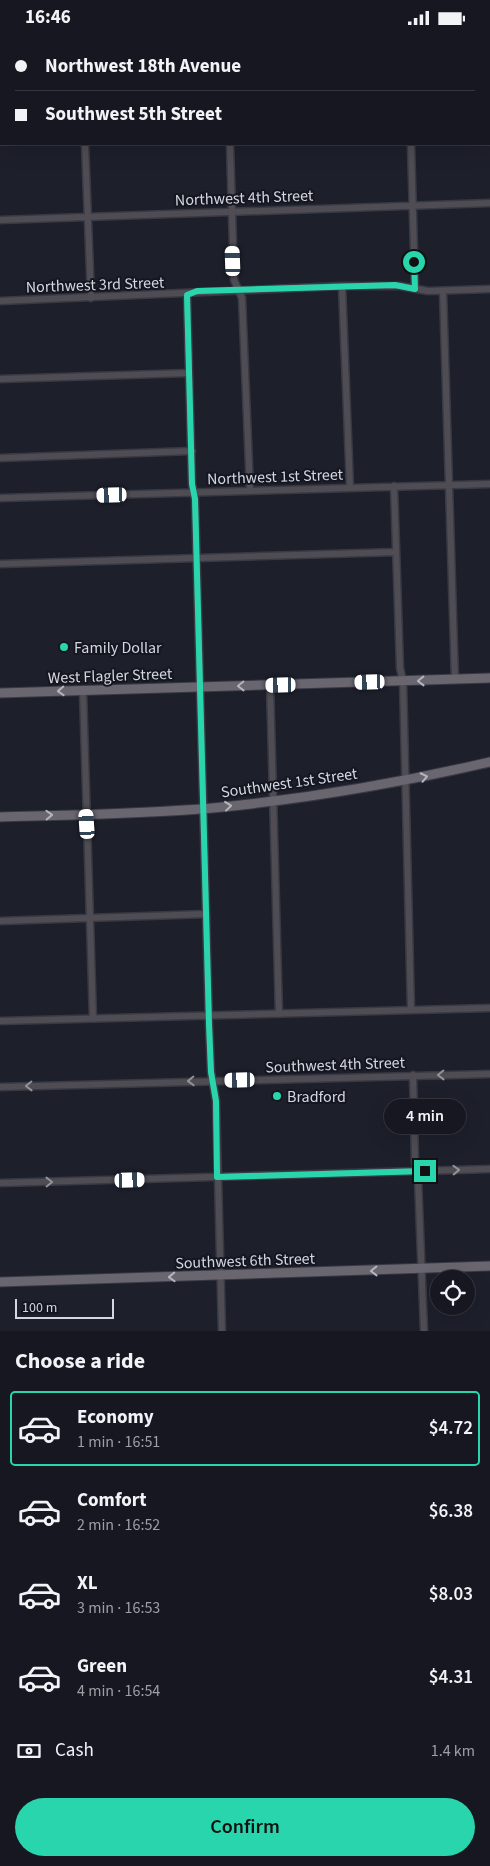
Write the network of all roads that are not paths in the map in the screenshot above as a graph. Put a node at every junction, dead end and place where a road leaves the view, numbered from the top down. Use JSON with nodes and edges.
{"nodes":[{"id":1,"x":85,"y":145,"type":"edge"},
{"id":2,"x":230,"y":145,"type":"edge"},
{"id":3,"x":411,"y":145,"type":"edge"},
{"id":4,"x":490,"y":203,"type":"edge"},
{"id":5,"x":413,"y":205,"type":"junction"},
{"id":6,"x":232,"y":211,"type":"junction"},
{"id":7,"x":88,"y":217,"type":"junction"},
{"id":8,"x":0,"y":220,"type":"edge"},
{"id":9,"x":342,"y":286,"type":"junction"},
{"id":10,"x":415,"y":289,"type":"junction"},
{"id":11,"x":490,"y":289,"type":"edge"},
{"id":12,"x":239,"y":290,"type":"junction"},
{"id":13,"x":443,"y":291,"type":"junction"},
{"id":14,"x":187,"y":295,"type":"junction"},
{"id":15,"x":91,"y":298,"type":"junction"},
{"id":16,"x":0,"y":301,"type":"edge"},
{"id":17,"x":189,"y":373,"type":"junction"},
{"id":18,"x":0,"y":379,"type":"edge"},
{"id":19,"x":192,"y":451,"type":"junction"},
{"id":20,"x":0,"y":458,"type":"edge"},
{"id":21,"x":490,"y":484,"type":"edge"},
{"id":22,"x":449,"y":485,"type":"junction"},
{"id":23,"x":394,"y":486,"type":"junction"},
{"id":24,"x":350,"y":487,"type":"junction"},
{"id":25,"x":250,"y":490,"type":"junction"},
{"id":26,"x":194,"y":492,"type":"junction"},
{"id":27,"x":0,"y":498,"type":"edge"},
{"id":28,"x":396,"y":552,"type":"junction"},
{"id":29,"x":197,"y":558,"type":"junction"},
{"id":30,"x":0,"y":564,"type":"edge"},
{"id":31,"x":490,"y":678,"type":"edge"},
{"id":32,"x":455,"y":680,"type":"junction"},
{"id":33,"x":403,"y":681,"type":"junction"},
{"id":34,"x":270,"y":685,"type":"junction"},
{"id":35,"x":200,"y":687,"type":"junction"},
{"id":36,"x":83,"y":691,"type":"junction"},
{"id":37,"x":0,"y":693,"type":"edge"},
{"id":38,"x":490,"y":762,"type":"edge"},
{"id":39,"x":405,"y":781,"type":"junction"},
{"id":40,"x":274,"y":800,"type":"junction"},
{"id":41,"x":203,"y":809,"type":"junction"},
{"id":42,"x":86,"y":814,"type":"junction"},
{"id":43,"x":0,"y":817,"type":"edge"},
{"id":44,"x":206,"y":914,"type":"junction"},
{"id":45,"x":89,"y":918,"type":"junction"},
{"id":46,"x":0,"y":921,"type":"edge"},
{"id":47,"x":490,"y":1008,"type":"edge"},
{"id":48,"x":411,"y":1010,"type":"junction"},
{"id":49,"x":279,"y":1013,"type":"junction"},
{"id":50,"x":208,"y":1015,"type":"junction"},
{"id":51,"x":93,"y":1019,"type":"junction"},
{"id":52,"x":0,"y":1021,"type":"edge"},
{"id":53,"x":490,"y":1074,"type":"edge"},
{"id":54,"x":413,"y":1075,"type":"junction"},
{"id":55,"x":212,"y":1081,"type":"junction"},
{"id":56,"x":0,"y":1087,"type":"edge"},
{"id":57,"x":490,"y":1169,"type":"edge"},
{"id":58,"x":416,"y":1171,"type":"junction"},
{"id":59,"x":217,"y":1177,"type":"junction"},
{"id":60,"x":0,"y":1183,"type":"edge"},
{"id":61,"x":490,"y":1266,"type":"edge"},
{"id":62,"x":422,"y":1268,"type":"junction"},
{"id":63,"x":220,"y":1275,"type":"junction"},
{"id":64,"x":0,"y":1282,"type":"edge"},
{"id":65,"x":222,"y":1331,"type":"edge"},
{"id":66,"x":424,"y":1331,"type":"edge"}],
"edges":[{"from":1,"to":7,"type":"street"},
{"from":2,"to":6,"type":"street"},
{"from":3,"to":5,"type":"street"},
{"from":4,"to":5,"type":"street","name":"Northwest 4th Street"},
{"from":5,"to":6,"type":"street","name":"Northwest 4th Street"},
{"from":5,"to":10,"type":"street"},
{"from":6,"to":7,"type":"street","name":"Northwest 4th Street"},
{"from":6,"to":12,"type":"street"},
{"from":7,"to":8,"type":"street","name":"Northwest 4th Street"},
{"from":7,"to":15,"type":"street"},
{"from":9,"to":10,"type":"street","name":"Northwest 3rd Street"},
{"from":9,"to":12,"type":"street","name":"Northwest 3rd Street"},
{"from":9,"to":24,"type":"street"},
{"from":10,"to":13,"type":"street","name":"Northwest 3rd Street"},
{"from":11,"to":13,"type":"street","name":"Northwest 3rd Street"},
{"from":12,"to":14,"type":"street","name":"Northwest 3rd Street"},
{"from":12,"to":25,"type":"street"},
{"from":13,"to":22,"type":"street"},
{"from":14,"to":15,"type":"street","name":"Northwest 3rd Street"},
{"from":14,"to":17,"type":"street"},
{"from":15,"to":16,"type":"street","name":"Northwest 3rd Street"},
{"from":17,"to":18,"type":"street"},
{"from":17,"to":19,"type":"street"},
{"from":19,"to":20,"type":"street"},
{"from":19,"to":26,"type":"street"},
{"from":21,"to":22,"type":"street","name":"Northwest 1st Street"},
{"from":22,"to":23,"type":"street","name":"Northwest 1st Street"},
{"from":22,"to":32,"type":"street"},
{"from":23,"to":24,"type":"street","name":"Northwest 1st Street"},
{"from":23,"to":28,"type":"street"},
{"from":24,"to":25,"type":"street","name":"Northwest 1st Street"},
{"from":25,"to":26,"type":"street","name":"Northwest 1st Street"},
{"from":26,"to":27,"type":"street","name":"Northwest 1st Street"},
{"from":26,"to":29,"type":"street"},
{"from":28,"to":29,"type":"street"},
{"from":28,"to":33,"type":"street"},
{"from":29,"to":30,"type":"street"},
{"from":29,"to":35,"type":"street"},
{"from":31,"to":32,"type":"main road","name":"West Flagler Street"},
{"from":32,"to":33,"type":"main road","name":"West Flagler Street","one_way":true},
{"from":33,"to":34,"type":"main road","name":"West Flagler Street"},
{"from":33,"to":39,"type":"street"},
{"from":34,"to":35,"type":"main road","name":"West Flagler Street","one_way":true},
{"from":34,"to":40,"type":"street"},
{"from":35,"to":36,"type":"main road","name":"West Flagler Street"},
{"from":35,"to":41,"type":"street"},
{"from":36,"to":37,"type":"main road","name":"West Flagler Street","one_way":true},
{"from":36,"to":42,"type":"street"},
{"from":39,"to":38,"type":"main road","name":"Southwest 1st Street","one_way":true},
{"from":39,"to":40,"type":"main road","name":"Southwest 1st Street"},
{"from":39,"to":48,"type":"street"},
{"from":41,"to":40,"type":"main road","name":"Southwest 1st Street","one_way":true},
{"from":40,"to":49,"type":"street"},
{"from":41,"to":42,"type":"main road","name":"Southwest 1st Street"},
{"from":41,"to":44,"type":"street"},
{"from":43,"to":42,"type":"main road","name":"Southwest 1st Street","one_way":true},
{"from":42,"to":45,"type":"street"},
{"from":44,"to":45,"type":"street"},
{"from":44,"to":50,"type":"street"},
{"from":45,"to":46,"type":"street"},
{"from":45,"to":51,"type":"street"},
{"from":47,"to":48,"type":"street"},
{"from":48,"to":49,"type":"street"},
{"from":49,"to":50,"type":"street"},
{"from":50,"to":51,"type":"street"},
{"from":50,"to":55,"type":"street"},
{"from":51,"to":52,"type":"street"},
{"from":53,"to":54,"type":"street","name":"Southwest 4th Street","one_way":true},
{"from":54,"to":55,"type":"street","name":"Southwest 4th Street"},
{"from":54,"to":58,"type":"street"},
{"from":55,"to":56,"type":"street","name":"Southwest 4th Street","one_way":true},
{"from":55,"to":59,"type":"street"},
{"from":58,"to":57,"type":"street","one_way":true},
{"from":58,"to":59,"type":"street"},
{"from":58,"to":62,"type":"street"},
{"from":60,"to":59,"type":"street","one_way":true},
{"from":59,"to":63,"type":"street"},
{"from":61,"to":62,"type":"main road","name":"Southwest 6th Street"},
{"from":62,"to":63,"type":"main road","name":"Southwest 6th Street","one_way":true},
{"from":62,"to":66,"type":"street"},
{"from":63,"to":64,"type":"main road","name":"Southwest 6th Street","one_way":true},
{"from":63,"to":65,"type":"street"}]}
